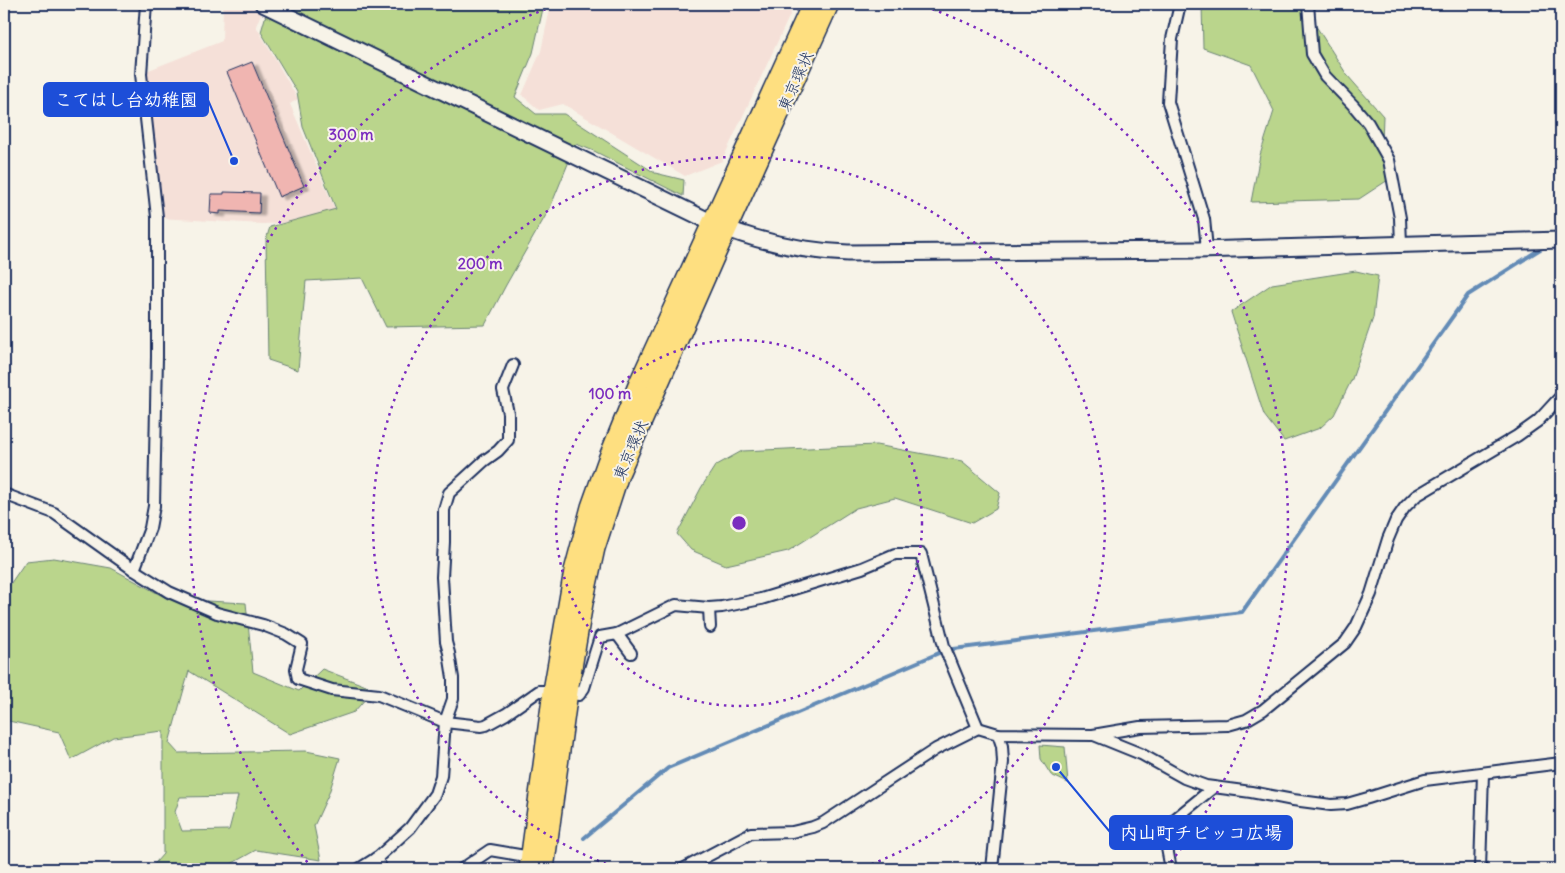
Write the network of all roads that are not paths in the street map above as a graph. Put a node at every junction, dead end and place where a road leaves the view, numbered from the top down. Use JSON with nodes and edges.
{"nodes":[{"id":1,"x":146,"y":4,"type":"edge"},
{"id":2,"x":263,"y":4,"type":"edge"},
{"id":3,"x":812,"y":4,"type":"edge"},
{"id":4,"x":830,"y":4,"type":"edge"},
{"id":5,"x":1180,"y":4,"type":"edge"},
{"id":6,"x":1308,"y":4,"type":"edge"},
{"id":7,"x":720,"y":226,"type":"junction"},
{"id":8,"x":1561,"y":240,"type":"edge"},
{"id":9,"x":1401,"y":244,"type":"junction"},
{"id":10,"x":1207,"y":249,"type":"junction"},
{"id":11,"x":513,"y":366,"type":"dead end"},
{"id":12,"x":1561,"y":396,"type":"edge"},
{"id":13,"x":4,"y":494,"type":"edge"},
{"id":14,"x":134,"y":570,"type":"junction"},
{"id":15,"x":709,"y":608,"type":"junction"},
{"id":16,"x":710,"y":627,"type":"dead end"},
{"id":17,"x":617,"y":634,"type":"junction"},
{"id":18,"x":631,"y":652,"type":"dead end"},
{"id":19,"x":560,"y":692,"type":"junction"},
{"id":20,"x":445,"y":722,"type":"junction"},
{"id":21,"x":978,"y":728,"type":"junction"},
{"id":22,"x":998,"y":734,"type":"junction"},
{"id":23,"x":1093,"y":735,"type":"junction"},
{"id":24,"x":1561,"y":763,"type":"edge"},
{"id":25,"x":1483,"y":773,"type":"junction"},
{"id":26,"x":1214,"y":787,"type":"junction"},
{"id":27,"x":376,"y":858,"type":"junction"},
{"id":28,"x":534,"y":865,"type":"edge"},
{"id":29,"x":359,"y":869,"type":"edge"},
{"id":30,"x":382,"y":869,"type":"edge"},
{"id":31,"x":462,"y":869,"type":"edge"},
{"id":32,"x":683,"y":869,"type":"edge"},
{"id":33,"x":992,"y":869,"type":"edge"},
{"id":34,"x":1171,"y":869,"type":"edge"},
{"id":35,"x":1480,"y":869,"type":"edge"}],
"edges":[{"from":1,"to":14,"type":"street"},
{"from":2,"to":7,"type":"street"},
{"from":3,"to":7,"type":"highway","name":"東京環状"},
{"from":4,"to":7,"type":"highway","name":"東京環状"},
{"from":5,"to":10,"type":"street"},
{"from":6,"to":9,"type":"street"},
{"from":7,"to":10,"type":"street"},
{"from":7,"to":19,"type":"highway","name":"東京環状"},
{"from":8,"to":9,"type":"street"},
{"from":9,"to":10,"type":"street"},
{"from":11,"to":20,"type":"street"},
{"from":12,"to":23,"type":"street"},
{"from":13,"to":14,"type":"street"},
{"from":14,"to":20,"type":"street"},
{"from":15,"to":16,"type":"street"},
{"from":15,"to":17,"type":"street"},
{"from":15,"to":21,"type":"street"},
{"from":17,"to":18,"type":"street"},
{"from":17,"to":19,"type":"street"},
{"from":19,"to":20,"type":"street"},
{"from":19,"to":28,"type":"highway","name":"東京環状"},
{"from":20,"to":27,"type":"street"},
{"from":21,"to":22,"type":"street"},
{"from":21,"to":32,"type":"street"},
{"from":22,"to":23,"type":"street"},
{"from":22,"to":33,"type":"street"},
{"from":23,"to":26,"type":"street"},
{"from":24,"to":25,"type":"street"},
{"from":25,"to":26,"type":"street"},
{"from":25,"to":35,"type":"street"},
{"from":26,"to":34,"type":"street"},
{"from":27,"to":29,"type":"street"},
{"from":27,"to":30,"type":"street"},
{"from":28,"to":31,"type":"street"}]}
